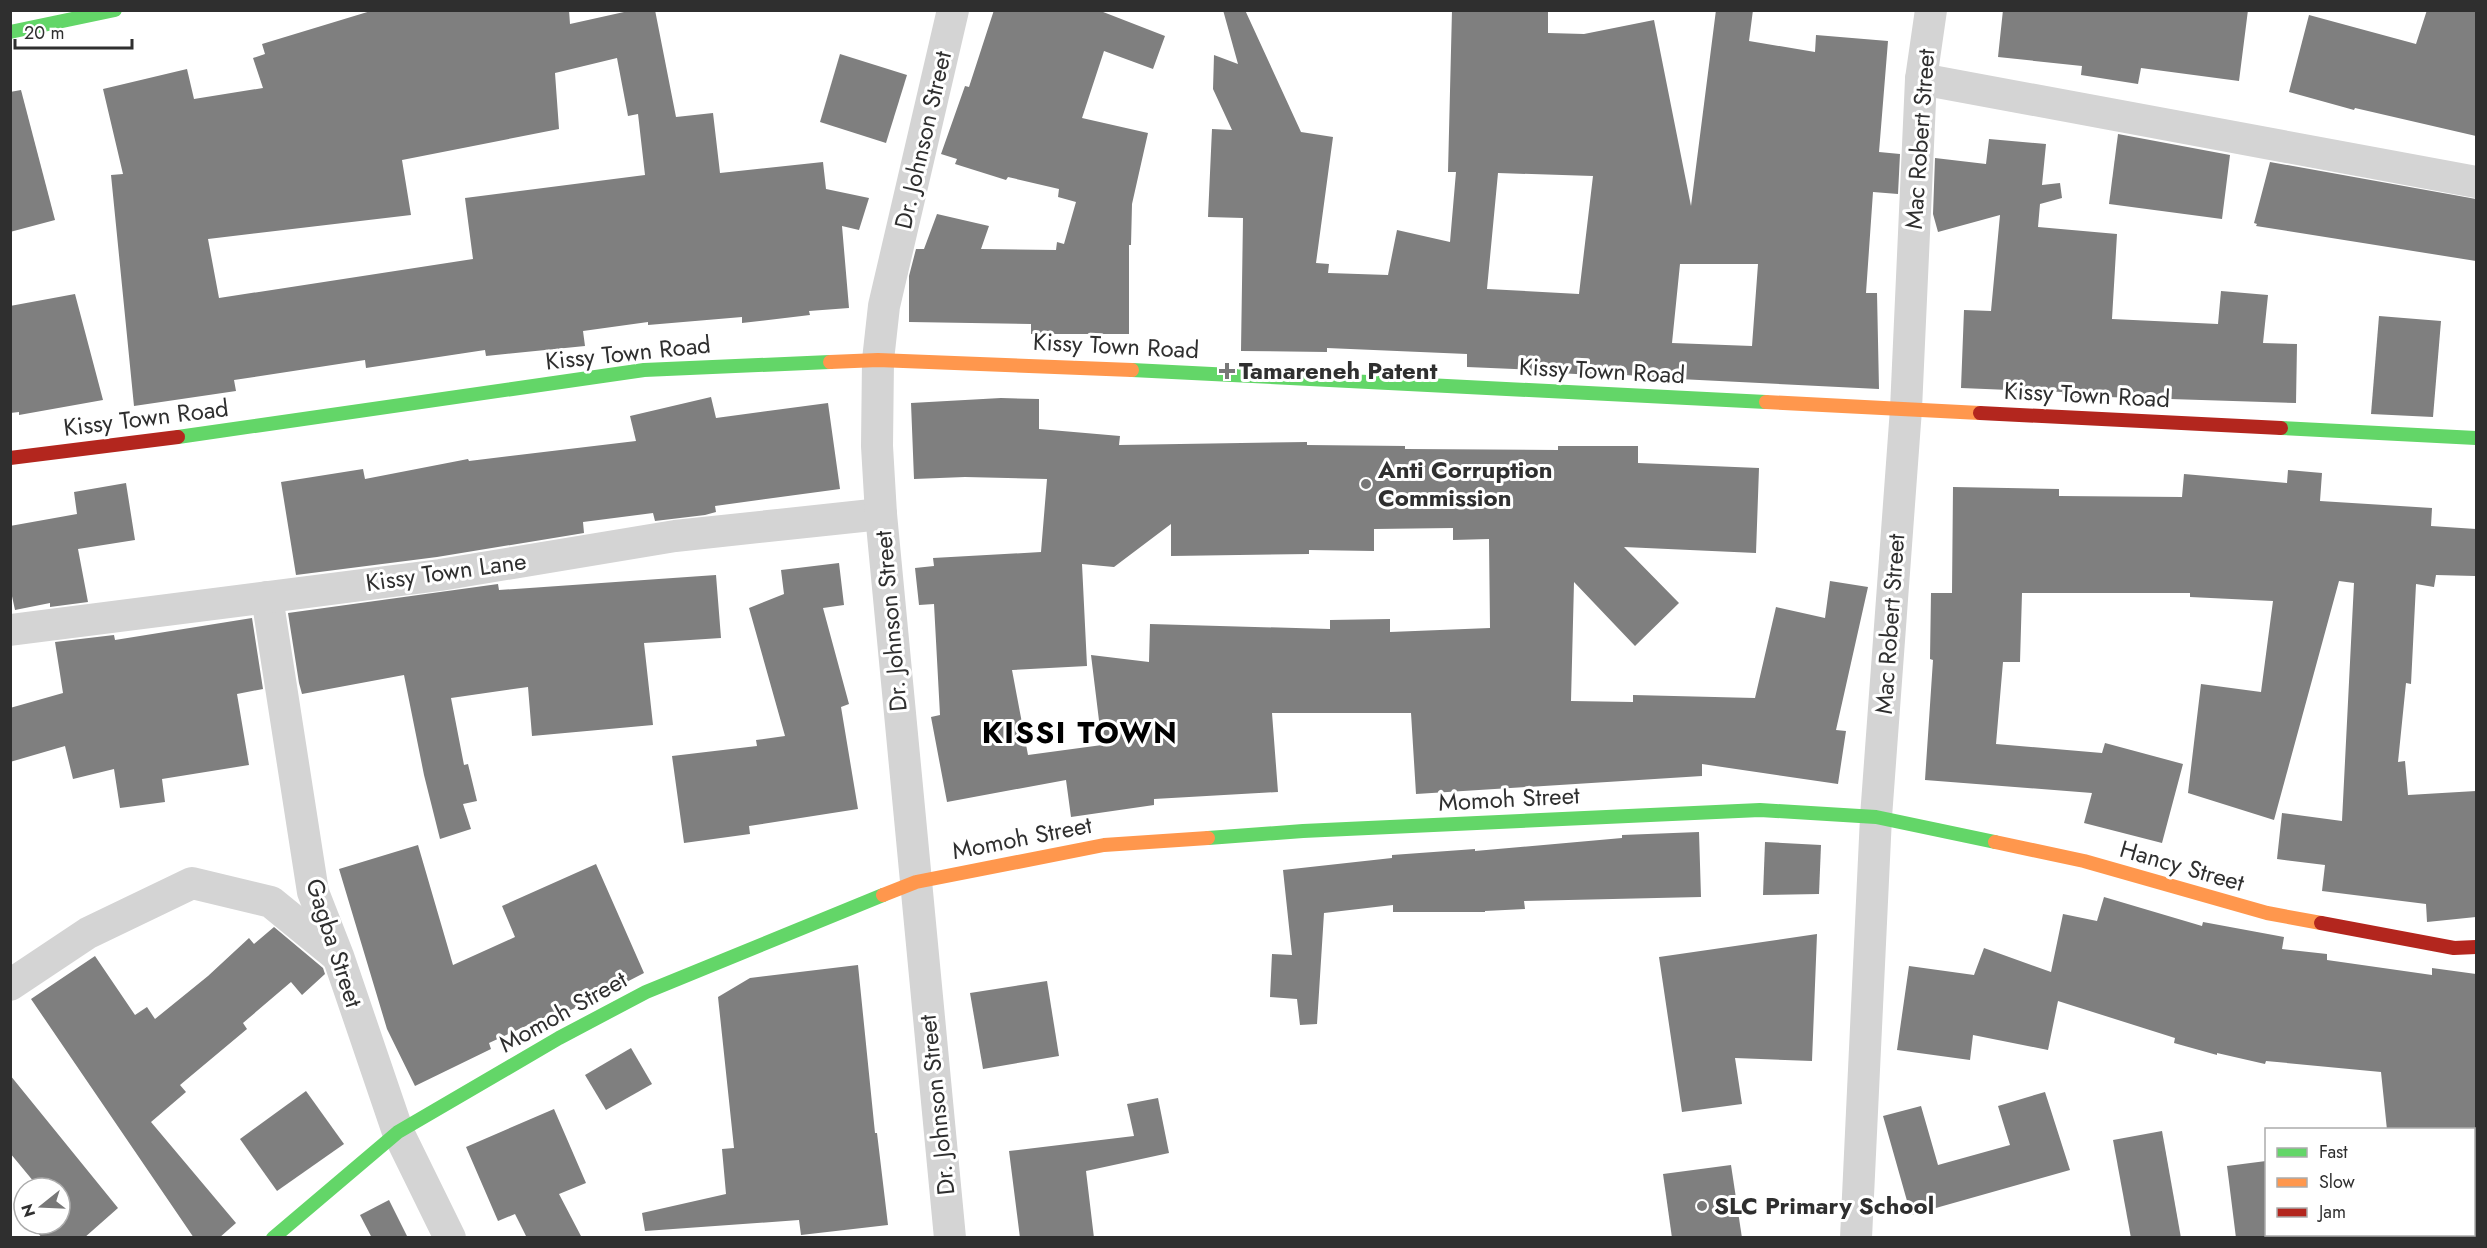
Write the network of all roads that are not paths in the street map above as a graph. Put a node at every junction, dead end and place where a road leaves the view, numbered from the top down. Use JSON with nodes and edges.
{"nodes":[{"id":1,"x":115,"y":10,"type":"edge"},
{"id":2,"x":953,"y":10,"type":"edge"},
{"id":3,"x":1931,"y":10,"type":"edge"},
{"id":4,"x":10,"y":32,"type":"edge"},
{"id":5,"x":1921,"y":79,"type":"junction"},
{"id":6,"x":2476,"y":182,"type":"edge"},
{"id":7,"x":878,"y":360,"type":"junction"},
{"id":8,"x":1906,"y":409,"type":"junction"},
{"id":9,"x":2476,"y":438,"type":"edge"},
{"id":10,"x":10,"y":458,"type":"edge"},
{"id":11,"x":881,"y":514,"type":"junction"},
{"id":12,"x":267,"y":597,"type":"junction"},
{"id":13,"x":10,"y":630,"type":"edge"},
{"id":14,"x":1876,"y":817,"type":"junction"},
{"id":15,"x":916,"y":882,"type":"junction"},
{"id":16,"x":2476,"y":947,"type":"edge"},
{"id":17,"x":338,"y":956,"type":"junction"},
{"id":18,"x":10,"y":986,"type":"edge"},
{"id":19,"x":398,"y":1132,"type":"junction"},
{"id":20,"x":273,"y":1238,"type":"edge"},
{"id":21,"x":450,"y":1238,"type":"edge"},
{"id":22,"x":950,"y":1238,"type":"edge"},
{"id":23,"x":1856,"y":1238,"type":"edge"}],
"edges":[{"from":1,"to":4,"type":"street"},
{"from":2,"to":7,"type":"street","name":"Dr. Johnson Street"},
{"from":3,"to":5,"type":"street","name":"Mac Robert Street"},
{"from":5,"to":6,"type":"street"},
{"from":5,"to":8,"type":"street","name":"Mac Robert Street"},
{"from":7,"to":8,"type":"street","name":"Kissy Town Road"},
{"from":7,"to":10,"type":"street","name":"Kissy Town Road"},
{"from":7,"to":11,"type":"street","name":"Dr. Johnson Street"},
{"from":8,"to":9,"type":"street","name":"Kissy Town Road"},
{"from":8,"to":14,"type":"street","name":"Mac Robert Street"},
{"from":11,"to":12,"type":"street","name":"Kissy Town Lane"},
{"from":11,"to":15,"type":"street","name":"Dr. Johnson Street"},
{"from":12,"to":13,"type":"street","name":"Kissy Town Lane"},
{"from":12,"to":17,"type":"street","name":"Gagba Street"},
{"from":14,"to":15,"type":"street","name":"Momoh Street"},
{"from":14,"to":16,"type":"street","name":"Hancy Street"},
{"from":14,"to":23,"type":"street","name":"Mac Robert Street"},
{"from":15,"to":19,"type":"street","name":"Momoh Street"},
{"from":15,"to":22,"type":"street","name":"Dr. Johnson Street"},
{"from":17,"to":18,"type":"street"},
{"from":17,"to":19,"type":"street","name":"Gagba Street"},
{"from":19,"to":20,"type":"street","name":"Momoh Street"},
{"from":19,"to":21,"type":"street","name":"Gagba Street"}]}
